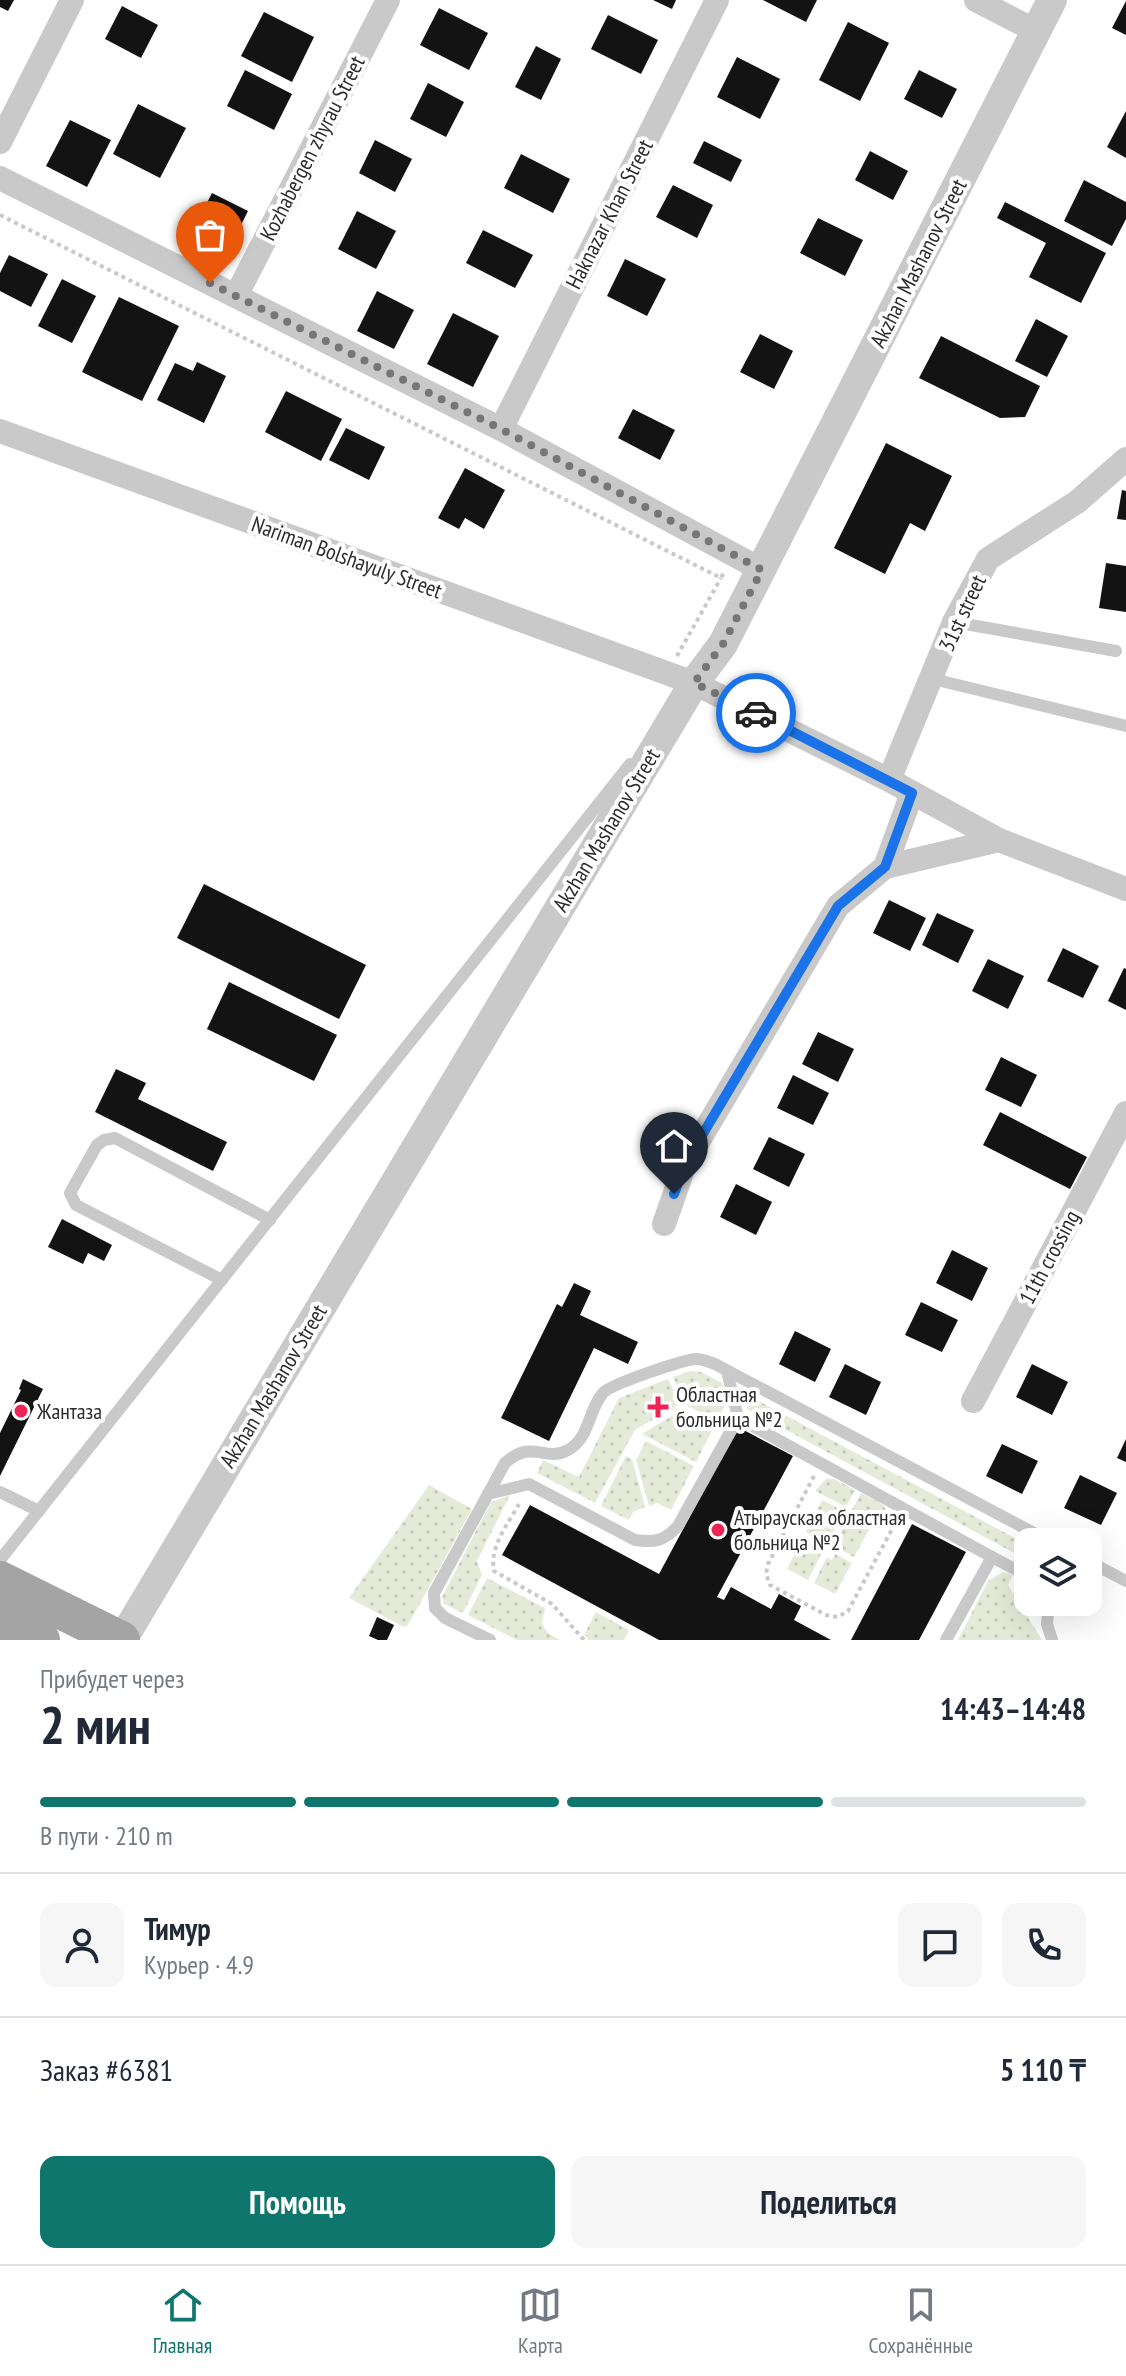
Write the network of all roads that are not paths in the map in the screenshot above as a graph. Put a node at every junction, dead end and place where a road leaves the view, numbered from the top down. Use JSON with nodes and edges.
{"nodes":[{"id":1,"x":72,"y":0,"type":"edge"},
{"id":2,"x":388,"y":0,"type":"edge"},
{"id":3,"x":717,"y":0,"type":"edge"},
{"id":4,"x":976,"y":0,"type":"edge"},
{"id":5,"x":1052,"y":0,"type":"edge"},
{"id":6,"x":1036,"y":31,"type":"junction"},
{"id":7,"x":0,"y":142,"type":"edge"},
{"id":8,"x":0,"y":178,"type":"edge"},
{"id":9,"x":236,"y":296,"type":"junction"},
{"id":10,"x":501,"y":429,"type":"junction"},
{"id":11,"x":0,"y":431,"type":"edge"},
{"id":12,"x":1126,"y":459,"type":"edge"},
{"id":13,"x":762,"y":570,"type":"junction"},
{"id":14,"x":954,"y":622,"type":"junction"},
{"id":15,"x":1116,"y":651,"type":"dead end"},
{"id":16,"x":681,"y":678,"type":"junction"},
{"id":17,"x":933,"y":679,"type":"junction"},
{"id":18,"x":1126,"y":726,"type":"edge"},
{"id":19,"x":889,"y":780,"type":"junction"},
{"id":20,"x":912,"y":793,"type":"junction"},
{"id":21,"x":999,"y":840,"type":"junction"},
{"id":22,"x":885,"y":867,"type":"junction"},
{"id":23,"x":1126,"y":889,"type":"edge"},
{"id":24,"x":1126,"y":1113,"type":"edge"},
{"id":25,"x":270,"y":1220,"type":"junction"},
{"id":26,"x":664,"y":1224,"type":"dead end"},
{"id":27,"x":222,"y":1280,"type":"junction"},
{"id":28,"x":727,"y":1371,"type":"junction"},
{"id":29,"x":973,"y":1401,"type":"dead end"},
{"id":30,"x":738,"y":1418,"type":"junction"},
{"id":31,"x":0,"y":1492,"type":"edge"},
{"id":32,"x":488,"y":1494,"type":"junction"},
{"id":33,"x":39,"y":1511,"type":"junction"},
{"id":34,"x":1024,"y":1528,"type":"edge"},
{"id":35,"x":992,"y":1557,"type":"junction"},
{"id":36,"x":0,"y":1560,"type":"edge"},
{"id":37,"x":1102,"y":1568,"type":"edge"},
{"id":38,"x":1014,"y":1569,"type":"edge"},
{"id":39,"x":0,"y":1580,"type":"edge"},
{"id":40,"x":1126,"y":1581,"type":"edge"},
{"id":41,"x":1048,"y":1616,"type":"edge"},
{"id":42,"x":0,"y":1620,"type":"edge"},
{"id":43,"x":41,"y":1640,"type":"edge"},
{"id":44,"x":121,"y":1640,"type":"edge"},
{"id":45,"x":490,"y":1640,"type":"edge"},
{"id":46,"x":946,"y":1640,"type":"edge"},
{"id":47,"x":1052,"y":1640,"type":"edge"}],
"edges":[{"from":1,"to":7,"type":"street"},
{"from":2,"to":9,"type":"street","name":"Kozhabergen zhyrau Street"},
{"from":3,"to":10,"type":"street","name":"Haknazar Khan Street"},
{"from":4,"to":6,"type":"street"},
{"from":5,"to":6,"type":"street","name":"Akzhan Mashanov Street"},
{"from":6,"to":13,"type":"street","name":"Akzhan Mashanov Street"},
{"from":8,"to":9,"type":"street"},
{"from":9,"to":10,"type":"street"},
{"from":10,"to":13,"type":"street"},
{"from":11,"to":16,"type":"street","name":"Nariman Bolshayuly Street"},
{"from":12,"to":14,"type":"street","name":"31st street"},
{"from":13,"to":16,"type":"street","name":"Akzhan Mashanov Street"},
{"from":14,"to":15,"type":"lane"},
{"from":14,"to":17,"type":"street","name":"31st street"},
{"from":16,"to":19,"type":"street","name":"Nariman Bolshayuly Street"},
{"from":16,"to":25,"type":"lane"},
{"from":16,"to":44,"type":"street","name":"Akzhan Mashanov Street"},
{"from":17,"to":18,"type":"lane"},
{"from":17,"to":19,"type":"street","name":"31st street"},
{"from":19,"to":20,"type":"street","name":"Nariman Bolshayuly Street"},
{"from":20,"to":21,"type":"street","name":"Nariman Bolshayuly Street"},
{"from":20,"to":22,"type":"street"},
{"from":21,"to":22,"type":"street"},
{"from":21,"to":23,"type":"street","name":"Nariman Bolshayuly Street"},
{"from":22,"to":26,"type":"street"},
{"from":24,"to":29,"type":"street","name":"11th crossing"},
{"from":25,"to":27,"type":"lane"},
{"from":25,"to":27,"type":"lane"},
{"from":27,"to":33,"type":"lane"},
{"from":28,"to":30,"type":"lane"},
{"from":28,"to":32,"type":"lane"},
{"from":28,"to":34,"type":"lane"},
{"from":30,"to":32,"type":"lane"},
{"from":30,"to":35,"type":"lane"},
{"from":31,"to":33,"type":"lane"},
{"from":32,"to":45,"type":"lane"},
{"from":33,"to":36,"type":"lane"},
{"from":35,"to":38,"type":"lane"},
{"from":35,"to":46,"type":"lane"},
{"from":37,"to":40,"type":"lane"},
{"from":39,"to":44,"type":"main road"},
{"from":41,"to":47,"type":"lane"},
{"from":42,"to":43,"type":"main road"}]}
